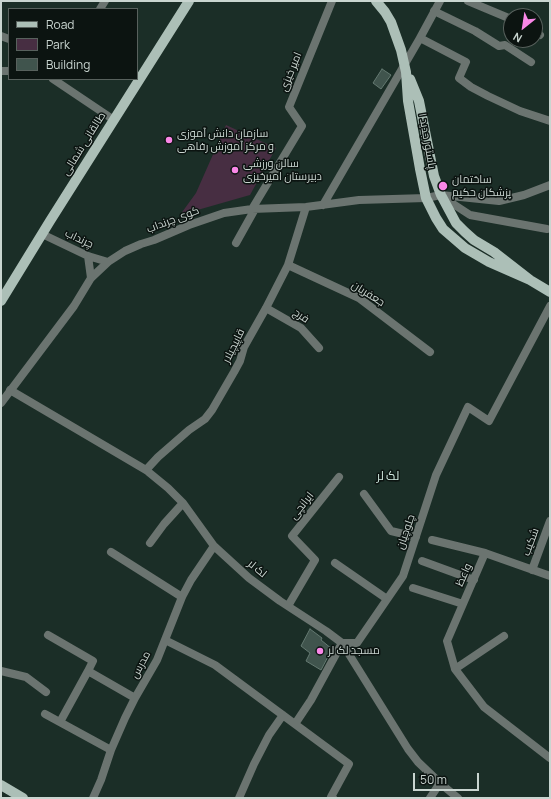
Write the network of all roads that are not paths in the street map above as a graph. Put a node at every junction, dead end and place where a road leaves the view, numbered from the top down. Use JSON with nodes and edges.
{"nodes":[{"id":1,"x":189,"y":1,"type":"edge"},
{"id":2,"x":332,"y":1,"type":"edge"},
{"id":3,"x":376,"y":1,"type":"edge"},
{"id":4,"x":440,"y":1,"type":"edge"},
{"id":5,"x":468,"y":1,"type":"edge"},
{"id":6,"x":434,"y":11,"type":"junction"},
{"id":7,"x":503,"y":16,"type":"edge"},
{"id":8,"x":420,"y":38,"type":"junction"},
{"id":9,"x":531,"y":62,"type":"dead end"},
{"id":10,"x":406,"y":68,"type":"junction"},
{"id":11,"x":58,"y":80,"type":"edge"},
{"id":12,"x":114,"y":120,"type":"junction"},
{"id":13,"x":550,"y":121,"type":"edge"},
{"id":14,"x":550,"y":185,"type":"edge"},
{"id":15,"x":441,"y":195,"type":"junction"},
{"id":16,"x":426,"y":198,"type":"junction"},
{"id":17,"x":323,"y":205,"type":"junction"},
{"id":18,"x":306,"y":207,"type":"junction"},
{"id":19,"x":253,"y":209,"type":"junction"},
{"id":20,"x":547,"y":229,"type":"dead end"},
{"id":21,"x":42,"y":234,"type":"junction"},
{"id":22,"x":236,"y":243,"type":"dead end"},
{"id":23,"x":88,"y":256,"type":"junction"},
{"id":24,"x":108,"y":262,"type":"junction"},
{"id":25,"x":288,"y":265,"type":"junction"},
{"id":26,"x":91,"y":278,"type":"junction"},
{"id":27,"x":530,"y":280,"type":"junction"},
{"id":28,"x":550,"y":292,"type":"edge"},
{"id":29,"x":1,"y":302,"type":"edge"},
{"id":30,"x":550,"y":306,"type":"edge"},
{"id":31,"x":266,"y":308,"type":"junction"},
{"id":32,"x":319,"y":348,"type":"dead end"},
{"id":33,"x":430,"y":352,"type":"dead end"},
{"id":34,"x":10,"y":390,"type":"junction"},
{"id":35,"x":1,"y":403,"type":"edge"},
{"id":36,"x":146,"y":470,"type":"junction"},
{"id":37,"x":339,"y":477,"type":"dead end"},
{"id":38,"x":364,"y":494,"type":"dead end"},
{"id":39,"x":183,"y":503,"type":"junction"},
{"id":40,"x":550,"y":521,"type":"edge"},
{"id":41,"x":416,"y":537,"type":"junction"},
{"id":42,"x":432,"y":540,"type":"dead end"},
{"id":43,"x":150,"y":543,"type":"dead end"},
{"id":44,"x":214,"y":546,"type":"junction"},
{"id":45,"x":111,"y":552,"type":"dead end"},
{"id":46,"x":485,"y":553,"type":"junction"},
{"id":47,"x":422,"y":561,"type":"dead end"},
{"id":48,"x":335,"y":563,"type":"dead end"},
{"id":49,"x":532,"y":570,"type":"junction"},
{"id":50,"x":550,"y":576,"type":"edge"},
{"id":51,"x":474,"y":580,"type":"junction"},
{"id":52,"x":413,"y":588,"type":"dead end"},
{"id":53,"x":182,"y":597,"type":"junction"},
{"id":54,"x":387,"y":599,"type":"junction"},
{"id":55,"x":463,"y":604,"type":"junction"},
{"id":56,"x":288,"y":606,"type":"junction"},
{"id":57,"x":48,"y":635,"type":"dead end"},
{"id":58,"x":504,"y":636,"type":"dead end"},
{"id":59,"x":165,"y":640,"type":"junction"},
{"id":60,"x":342,"y":643,"type":"junction"},
{"id":61,"x":455,"y":669,"type":"junction"},
{"id":62,"x":1,"y":671,"type":"edge"},
{"id":63,"x":88,"y":671,"type":"junction"},
{"id":64,"x":46,"y":692,"type":"dead end"},
{"id":65,"x":135,"y":698,"type":"junction"},
{"id":66,"x":45,"y":714,"type":"dead end"},
{"id":67,"x":283,"y":715,"type":"junction"},
{"id":68,"x":60,"y":722,"type":"junction"},
{"id":69,"x":295,"y":724,"type":"junction"},
{"id":70,"x":111,"y":750,"type":"junction"},
{"id":71,"x":550,"y":758,"type":"edge"},
{"id":72,"x":440,"y":783,"type":"junction"},
{"id":73,"x":1,"y":785,"type":"edge"},
{"id":74,"x":23,"y":798,"type":"edge"},
{"id":75,"x":93,"y":798,"type":"edge"},
{"id":76,"x":239,"y":798,"type":"edge"},
{"id":77,"x":333,"y":798,"type":"edge"},
{"id":78,"x":430,"y":798,"type":"edge"},
{"id":79,"x":458,"y":798,"type":"edge"}],
"edges":[{"from":1,"to":12,"type":"main road","name":"طالقانی شمالی"},
{"from":2,"to":19,"type":"street","name":"امیر خیزی"},
{"from":3,"to":10,"type":"main road","name":"پاستور جدید ۱"},
{"from":4,"to":6,"type":"street"},
{"from":5,"to":7,"type":"street"},
{"from":6,"to":8,"type":"street"},
{"from":6,"to":9,"type":"street"},
{"from":8,"to":10,"type":"street"},
{"from":8,"to":13,"type":"street"},
{"from":10,"to":15,"type":"main road","name":"پاستور جدید ۱"},
{"from":10,"to":16,"type":"main road","name":"پاستور جدید ۱"},
{"from":10,"to":17,"type":"street"},
{"from":11,"to":12,"type":"street"},
{"from":12,"to":21,"type":"main road","name":"طالقانی شمالی"},
{"from":14,"to":15,"type":"street","name":"کوی چرنداب"},
{"from":15,"to":16,"type":"street","name":"کوی چرنداب"},
{"from":15,"to":20,"type":"street"},
{"from":15,"to":27,"type":"main road","name":"پاستور جدید ۱"},
{"from":16,"to":17,"type":"street","name":"کوی چرنداب"},
{"from":16,"to":27,"type":"main road","name":"پاستور جدید ۱"},
{"from":17,"to":18,"type":"street","name":"کوی چرنداب"},
{"from":18,"to":19,"type":"street","name":"کوی چرنداب"},
{"from":18,"to":25,"type":"street","name":"قاپیچیلار"},
{"from":19,"to":22,"type":"street"},
{"from":19,"to":24,"type":"street","name":"کوی چرنداب"},
{"from":21,"to":23,"type":"street","name":"چرنداب"},
{"from":21,"to":29,"type":"main road","name":"طالقانی شمالی"},
{"from":23,"to":24,"type":"street","name":"چرنداب"},
{"from":23,"to":26,"type":"street"},
{"from":24,"to":26,"type":"street","name":"کوی چرنداب"},
{"from":25,"to":31,"type":"street","name":"قاپیچیلار"},
{"from":25,"to":33,"type":"street","name":"جعفریان"},
{"from":26,"to":34,"type":"street","name":"کوی چرنداب"},
{"from":27,"to":28,"type":"main road","name":"پاستور جدید ۱"},
{"from":30,"to":41,"type":"street","name":"چلوچیان"},
{"from":31,"to":32,"type":"street","name":"فرج"},
{"from":31,"to":36,"type":"street","name":"قاپیچیلار"},
{"from":34,"to":35,"type":"street","name":"کوی چرنداب"},
{"from":34,"to":36,"type":"street","name":"لک لر"},
{"from":36,"to":39,"type":"street","name":"لک لر"},
{"from":37,"to":56,"type":"street","name":"ایرانچی"},
{"from":38,"to":41,"type":"street"},
{"from":39,"to":43,"type":"street"},
{"from":39,"to":44,"type":"street","name":"لک لر"},
{"from":40,"to":49,"type":"street","name":"شکیب"},
{"from":41,"to":54,"type":"street","name":"چلوچیان"},
{"from":42,"to":46,"type":"street"},
{"from":44,"to":53,"type":"street","name":"مدرس"},
{"from":44,"to":56,"type":"street","name":"لک لر"},
{"from":45,"to":53,"type":"street"},
{"from":46,"to":49,"type":"street"},
{"from":46,"to":51,"type":"street","name":"واعظ"},
{"from":47,"to":51,"type":"street"},
{"from":48,"to":54,"type":"street"},
{"from":49,"to":50,"type":"street"},
{"from":51,"to":55,"type":"street","name":"واعظ"},
{"from":52,"to":55,"type":"street"},
{"from":53,"to":59,"type":"street","name":"مدرس"},
{"from":54,"to":60,"type":"street","name":"چلوچیان"},
{"from":55,"to":61,"type":"street","name":"واعظ"},
{"from":56,"to":60,"type":"street","name":"لک لر"},
{"from":57,"to":63,"type":"street"},
{"from":58,"to":61,"type":"street"},
{"from":59,"to":65,"type":"street","name":"مدرس"},
{"from":59,"to":67,"type":"street"},
{"from":60,"to":69,"type":"street"},
{"from":60,"to":72,"type":"street","name":"لک لر"},
{"from":61,"to":71,"type":"street","name":"واعظ"},
{"from":62,"to":64,"type":"street"},
{"from":63,"to":65,"type":"street"},
{"from":63,"to":68,"type":"street"},
{"from":65,"to":70,"type":"street","name":"مدرس"},
{"from":66,"to":68,"type":"street"},
{"from":67,"to":69,"type":"street"},
{"from":67,"to":76,"type":"street"},
{"from":68,"to":70,"type":"street"},
{"from":69,"to":77,"type":"street"},
{"from":70,"to":75,"type":"street","name":"مدرس"},
{"from":72,"to":78,"type":"street"},
{"from":72,"to":79,"type":"street","name":"لک لر"},
{"from":73,"to":74,"type":"main road"}]}
